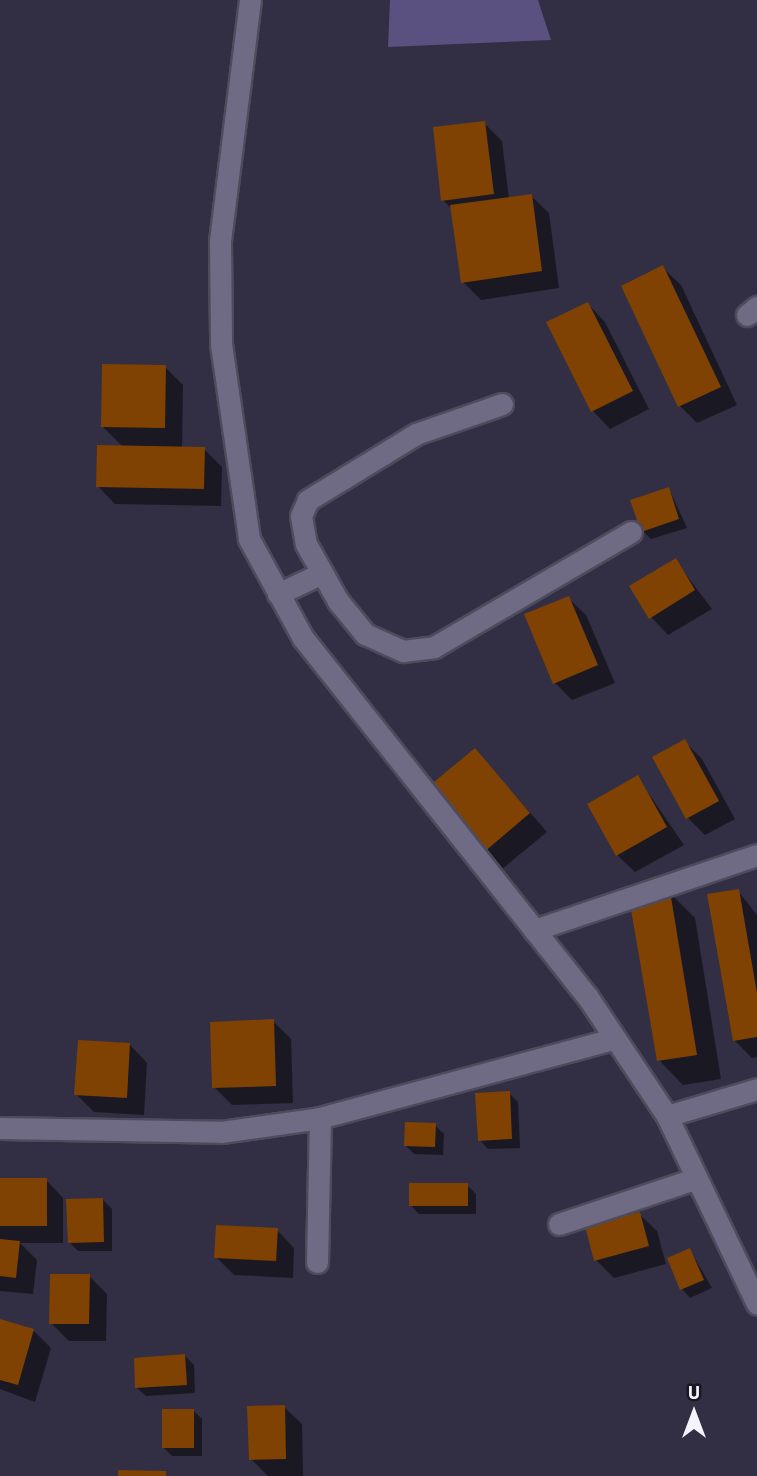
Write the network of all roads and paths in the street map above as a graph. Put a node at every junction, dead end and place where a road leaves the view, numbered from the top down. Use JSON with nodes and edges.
{"nodes":[{"id":1,"x":250,"y":0,"type":"edge"},
{"id":2,"x":502,"y":404,"type":"dead end"},
{"id":3,"x":631,"y":532,"type":"dead end"},
{"id":4,"x":320,"y":574,"type":"junction"},
{"id":5,"x":278,"y":594,"type":"junction"},
{"id":6,"x":757,"y":855,"type":"edge"},
{"id":7,"x":534,"y":930,"type":"junction"},
{"id":8,"x":614,"y":1039,"type":"junction"},
{"id":9,"x":757,"y":1089,"type":"edge"},
{"id":10,"x":667,"y":1116,"type":"junction"},
{"id":11,"x":320,"y":1118,"type":"junction"},
{"id":12,"x":0,"y":1128,"type":"edge"},
{"id":13,"x":697,"y":1178,"type":"junction"},
{"id":14,"x":559,"y":1224,"type":"dead end"},
{"id":15,"x":317,"y":1262,"type":"dead end"},
{"id":16,"x":757,"y":1304,"type":"edge"}],
"edges":[{"from":1,"to":5,"type":"street"},
{"from":2,"to":4,"type":"street"},
{"from":3,"to":4,"type":"street"},
{"from":4,"to":5,"type":"street"},
{"from":5,"to":7,"type":"street"},
{"from":6,"to":7,"type":"street"},
{"from":7,"to":8,"type":"street"},
{"from":8,"to":10,"type":"street"},
{"from":8,"to":11,"type":"street"},
{"from":9,"to":10,"type":"street"},
{"from":10,"to":13,"type":"street"},
{"from":11,"to":12,"type":"street"},
{"from":11,"to":15,"type":"street"},
{"from":13,"to":14,"type":"street"},
{"from":13,"to":16,"type":"street"}]}
